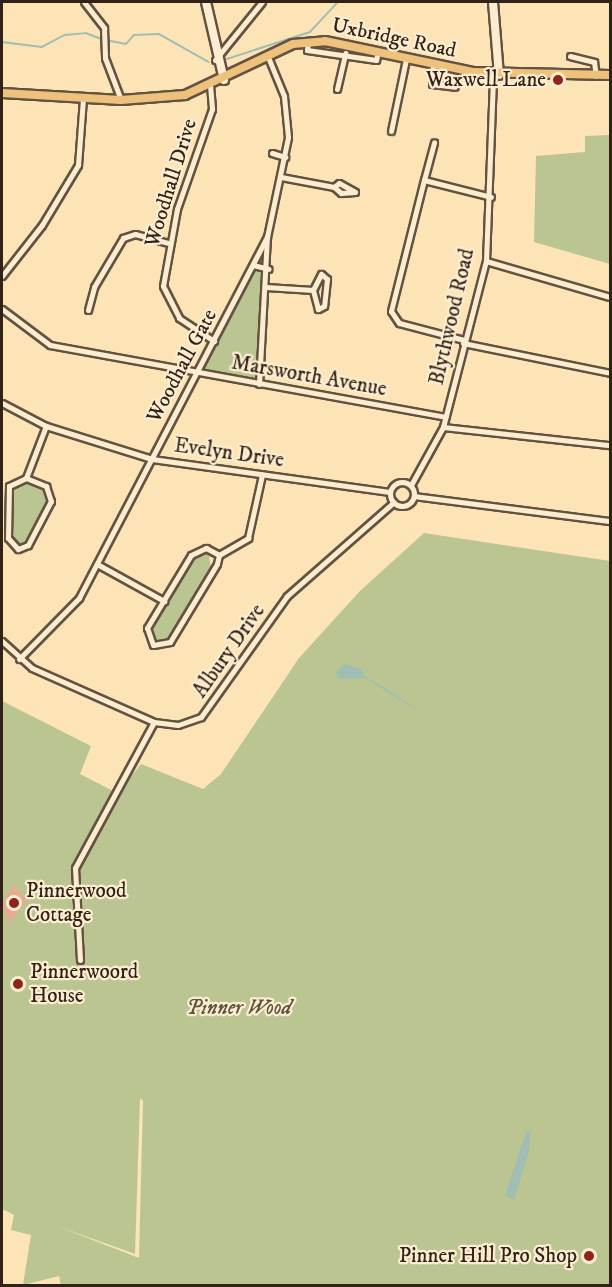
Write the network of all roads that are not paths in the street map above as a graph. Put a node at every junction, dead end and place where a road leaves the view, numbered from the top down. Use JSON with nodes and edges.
{"nodes":[{"id":1,"x":84,"y":2,"type":"edge"},
{"id":2,"x":206,"y":2,"type":"edge"},
{"id":3,"x":262,"y":2,"type":"edge"},
{"id":4,"x":493,"y":2,"type":"edge"},
{"id":5,"x":308,"y":41,"type":"junction"},
{"id":6,"x":378,"y":52,"type":"junction"},
{"id":7,"x":345,"y":53,"type":"junction"},
{"id":8,"x":570,"y":56,"type":"dead end"},
{"id":9,"x":268,"y":57,"type":"junction"},
{"id":10,"x":406,"y":59,"type":"junction"},
{"id":11,"x":215,"y":60,"type":"junction"},
{"id":12,"x":433,"y":65,"type":"junction"},
{"id":13,"x":496,"y":75,"type":"junction"},
{"id":14,"x":610,"y":75,"type":"edge"},
{"id":15,"x":596,"y":76,"type":"junction"},
{"id":16,"x":224,"y":80,"type":"junction"},
{"id":17,"x":210,"y":86,"type":"junction"},
{"id":18,"x":455,"y":87,"type":"dead end"},
{"id":19,"x":337,"y":89,"type":"dead end"},
{"id":20,"x":2,"y":93,"type":"edge"},
{"id":21,"x":83,"y":99,"type":"junction"},
{"id":22,"x":121,"y":100,"type":"junction"},
{"id":23,"x":392,"y":130,"type":"dead end"},
{"id":24,"x":434,"y":142,"type":"dead end"},
{"id":25,"x":272,"y":153,"type":"dead end"},
{"id":26,"x":285,"y":157,"type":"junction"},
{"id":27,"x":281,"y":177,"type":"junction"},
{"id":28,"x":424,"y":180,"type":"junction"},
{"id":29,"x":334,"y":187,"type":"dead end"},
{"id":30,"x":491,"y":197,"type":"junction"},
{"id":31,"x":267,"y":237,"type":"junction"},
{"id":32,"x":168,"y":243,"type":"junction"},
{"id":33,"x":486,"y":261,"type":"junction"},
{"id":34,"x":253,"y":264,"type":"junction"},
{"id":35,"x":269,"y":269,"type":"junction"},
{"id":36,"x":2,"y":276,"type":"edge"},
{"id":37,"x":266,"y":287,"type":"junction"},
{"id":38,"x":313,"y":290,"type":"junction"},
{"id":39,"x":610,"y":297,"type":"edge"},
{"id":40,"x":2,"y":309,"type":"edge"},
{"id":41,"x":88,"y":310,"type":"dead end"},
{"id":42,"x":214,"y":341,"type":"junction"},
{"id":43,"x":464,"y":341,"type":"junction"},
{"id":44,"x":197,"y":373,"type":"junction"},
{"id":45,"x":610,"y":373,"type":"edge"},
{"id":46,"x":259,"y":384,"type":"junction"},
{"id":47,"x":2,"y":403,"type":"edge"},
{"id":48,"x":445,"y":417,"type":"junction"},
{"id":49,"x":46,"y":426,"type":"junction"},
{"id":50,"x":443,"y":427,"type":"junction"},
{"id":51,"x":610,"y":445,"type":"edge"},
{"id":52,"x":152,"y":459,"type":"junction"},
{"id":53,"x":262,"y":475,"type":"junction"},
{"id":54,"x":26,"y":478,"type":"junction"},
{"id":55,"x":411,"y":485,"type":"junction"},
{"id":56,"x":390,"y":492,"type":"junction"},
{"id":57,"x":414,"y":496,"type":"junction"},
{"id":58,"x":394,"y":502,"type":"junction"},
{"id":59,"x":610,"y":521,"type":"edge"},
{"id":60,"x":219,"y":555,"type":"junction"},
{"id":61,"x":97,"y":564,"type":"junction"},
{"id":62,"x":164,"y":600,"type":"junction"},
{"id":63,"x":2,"y":641,"type":"edge"},
{"id":64,"x":19,"y":658,"type":"junction"},
{"id":65,"x":154,"y":722,"type":"junction"},
{"id":66,"x":80,"y":960,"type":"dead end"}],
"edges":[{"from":1,"to":22,"type":"street"},
{"from":2,"to":11,"type":"street"},
{"from":3,"to":11,"type":"street"},
{"from":4,"to":13,"type":"street"},
{"from":5,"to":6,"type":"main road","name":"Uxbridge Road"},
{"from":5,"to":7,"type":"street"},
{"from":5,"to":9,"type":"main road","name":"Uxbridge Road"},
{"from":6,"to":7,"type":"street"},
{"from":6,"to":10,"type":"main road","name":"Uxbridge Road"},
{"from":7,"to":19,"type":"street"},
{"from":8,"to":15,"type":"street"},
{"from":9,"to":16,"type":"main road","name":"Uxbridge Road"},
{"from":9,"to":26,"type":"street","name":"Woodhall Gate"},
{"from":10,"to":12,"type":"main road","name":"Uxbridge Road"},
{"from":10,"to":23,"type":"street"},
{"from":11,"to":16,"type":"street"},
{"from":12,"to":13,"type":"main road","name":"Uxbridge Road"},
{"from":12,"to":18,"type":"street"},
{"from":13,"to":15,"type":"main road","name":"Uxbridge Road"},
{"from":13,"to":30,"type":"street","name":"Blythwood Road"},
{"from":14,"to":15,"type":"main road","name":"Uxbridge Road"},
{"from":16,"to":17,"type":"main road","name":"Uxbridge Road"},
{"from":17,"to":22,"type":"main road","name":"Uxbridge Road"},
{"from":17,"to":32,"type":"street","name":"Woodhall Drive"},
{"from":20,"to":21,"type":"main road","name":"Uxbridge Road"},
{"from":21,"to":22,"type":"main road","name":"Uxbridge Road"},
{"from":21,"to":36,"type":"street"},
{"from":24,"to":28,"type":"street"},
{"from":25,"to":26,"type":"street"},
{"from":26,"to":27,"type":"street","name":"Woodhall Gate"},
{"from":27,"to":29,"type":"street"},
{"from":27,"to":31,"type":"street","name":"Woodhall Gate"},
{"from":28,"to":30,"type":"street"},
{"from":28,"to":43,"type":"street"},
{"from":30,"to":33,"type":"street","name":"Blythwood Road"},
{"from":31,"to":34,"type":"street","name":"Woodhall Gate"},
{"from":31,"to":35,"type":"street"},
{"from":32,"to":41,"type":"street"},
{"from":32,"to":42,"type":"street","name":"Woodhall Drive"},
{"from":33,"to":39,"type":"street"},
{"from":33,"to":43,"type":"street","name":"Blythwood Road"},
{"from":34,"to":35,"type":"street"},
{"from":34,"to":42,"type":"street","name":"Woodhall Gate"},
{"from":35,"to":37,"type":"street"},
{"from":37,"to":38,"type":"street"},
{"from":37,"to":46,"type":"street"},
{"from":38,"to":38,"type":"street"},
{"from":40,"to":44,"type":"street","name":"Marsworth Avenue"},
{"from":42,"to":44,"type":"street","name":"Woodhall Gate"},
{"from":43,"to":45,"type":"street"},
{"from":43,"to":48,"type":"street","name":"Blythwood Road"},
{"from":44,"to":46,"type":"street","name":"Marsworth Avenue"},
{"from":44,"to":52,"type":"street","name":"Woodhall Gate"},
{"from":46,"to":48,"type":"street","name":"Marsworth Avenue"},
{"from":47,"to":49,"type":"street","name":"Evelyn Drive"},
{"from":48,"to":50,"type":"street","name":"Blythwood Road"},
{"from":49,"to":52,"type":"street","name":"Evelyn Drive"},
{"from":49,"to":54,"type":"street"},
{"from":50,"to":51,"type":"street"},
{"from":50,"to":55,"type":"street","name":"Blythwood Road"},
{"from":52,"to":53,"type":"street","name":"Evelyn Drive"},
{"from":52,"to":61,"type":"street","name":"Woodhall Gate"},
{"from":53,"to":56,"type":"street","name":"Evelyn Drive"},
{"from":53,"to":60,"type":"street"},
{"from":54,"to":54,"type":"street"},
{"from":55,"to":56,"type":"street"},
{"from":55,"to":57,"type":"street"},
{"from":56,"to":58,"type":"street"},
{"from":57,"to":58,"type":"street"},
{"from":57,"to":59,"type":"street"},
{"from":58,"to":65,"type":"street","name":"Albury Drive"},
{"from":60,"to":62,"type":"street"},
{"from":60,"to":62,"type":"street"},
{"from":61,"to":62,"type":"street"},
{"from":61,"to":64,"type":"street","name":"Woodhall Gate"},
{"from":63,"to":64,"type":"street","name":"Albury Drive"},
{"from":64,"to":65,"type":"street","name":"Albury Drive"},
{"from":65,"to":66,"type":"street"}]}
